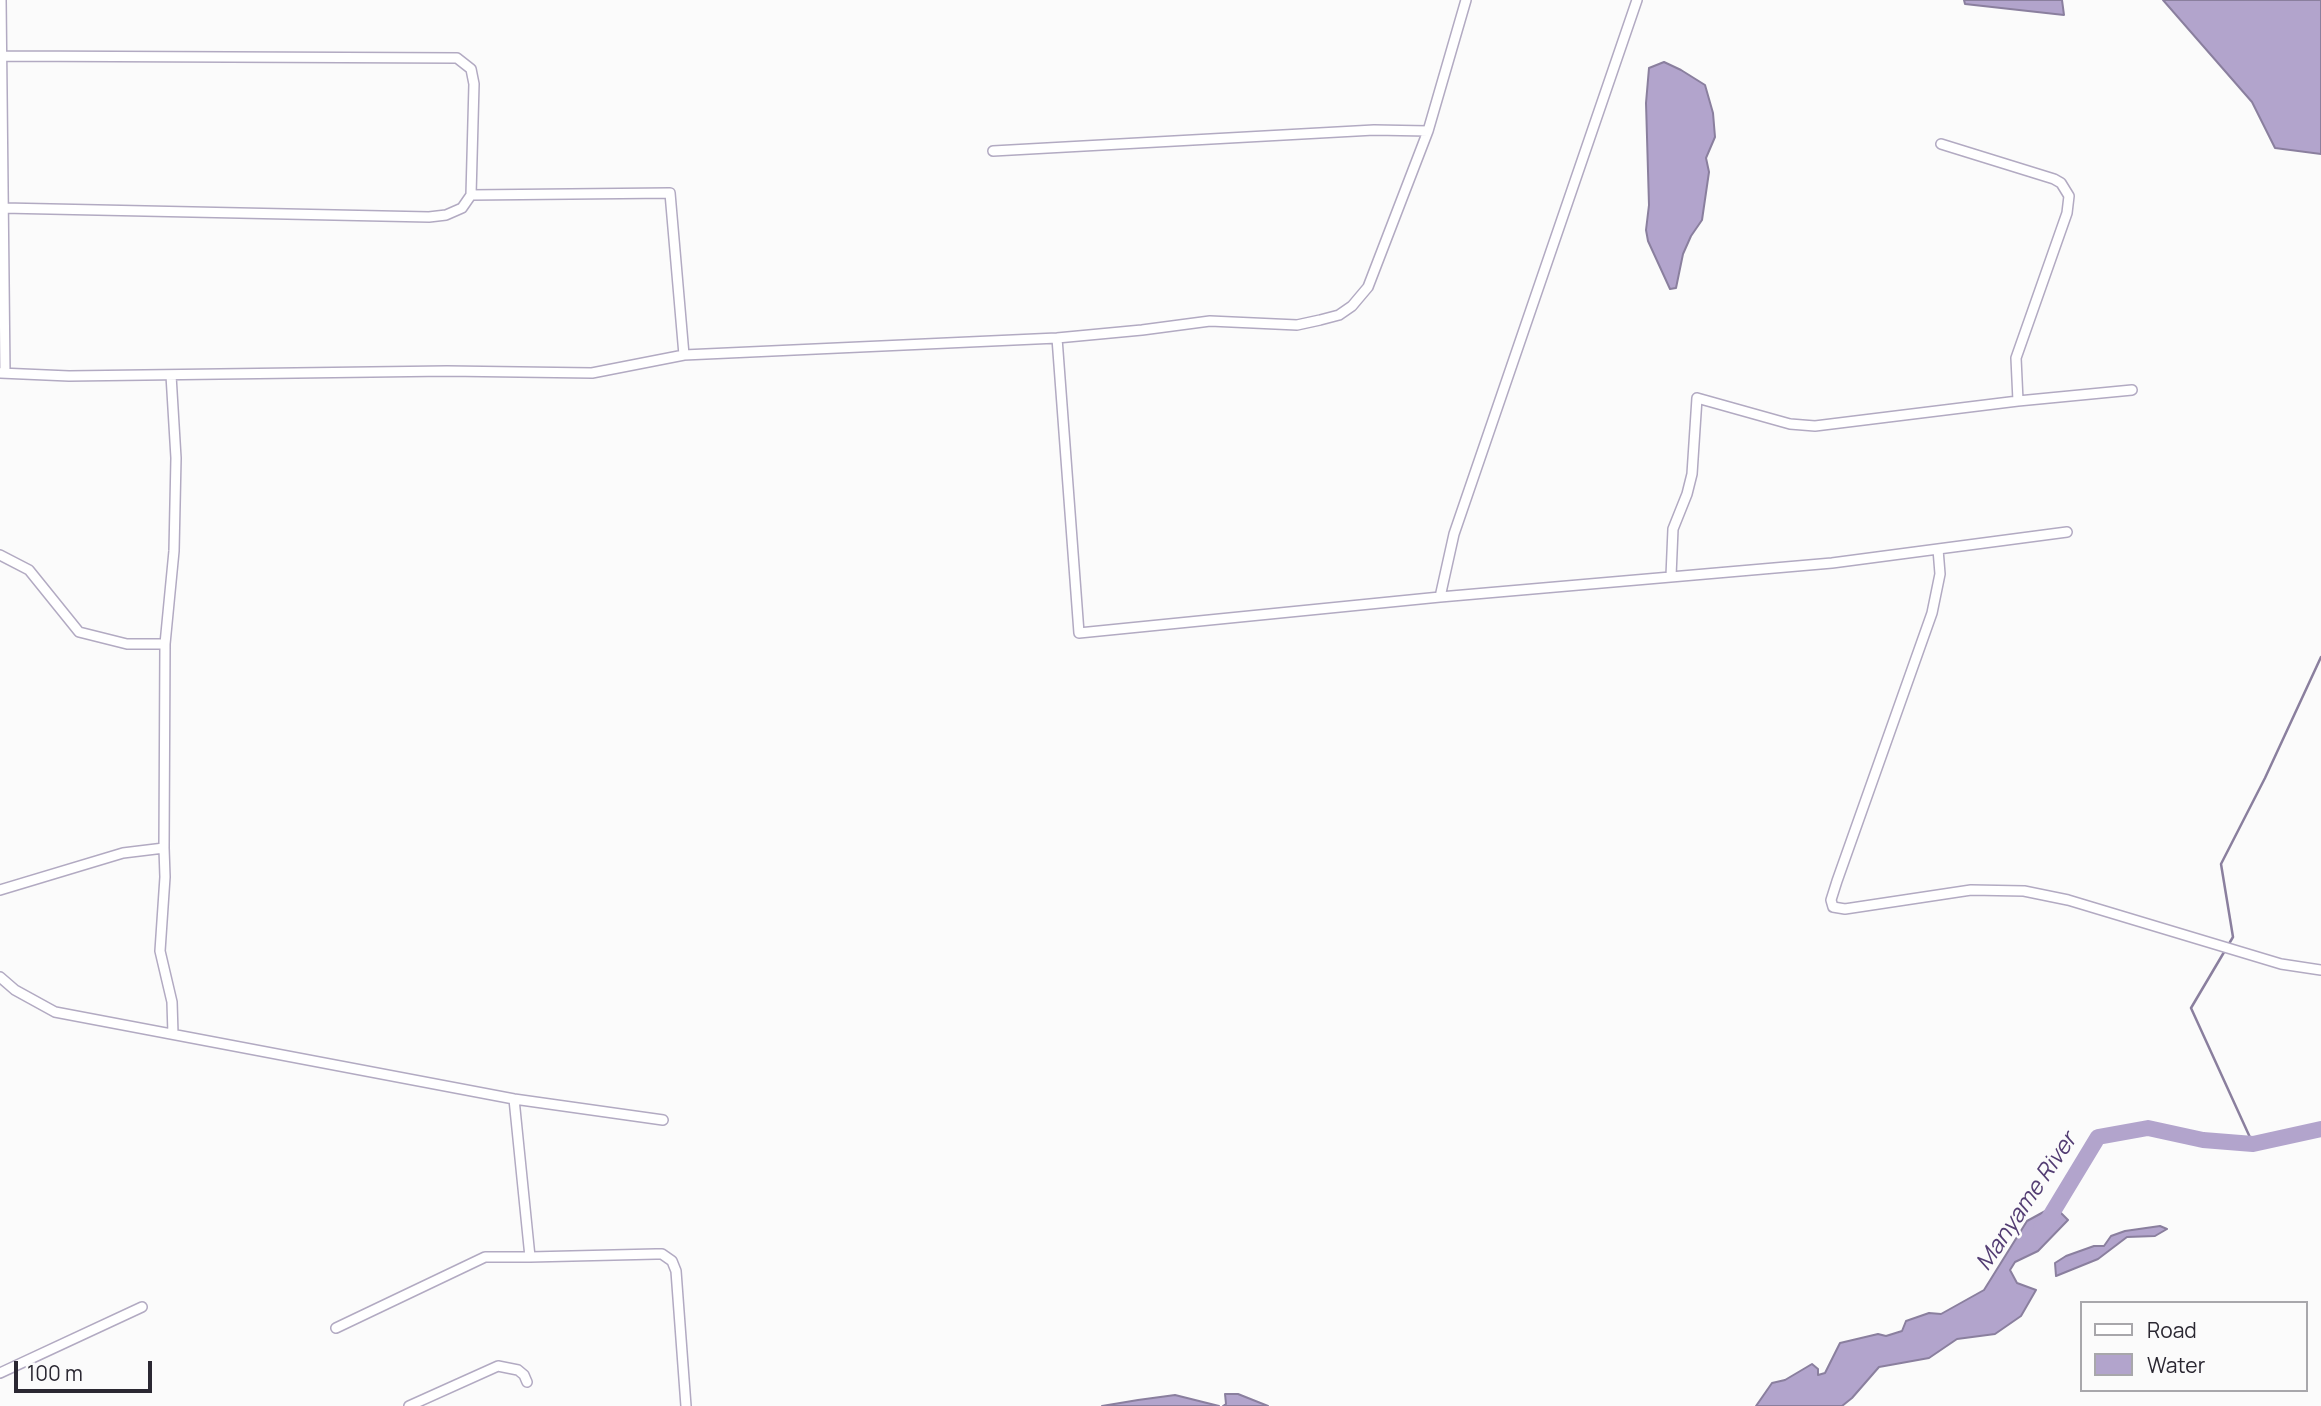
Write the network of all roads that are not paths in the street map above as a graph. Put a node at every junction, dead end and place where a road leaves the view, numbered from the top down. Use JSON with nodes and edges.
{"nodes":[{"id":1,"x":1,"y":0,"type":"edge"},
{"id":2,"x":1466,"y":0,"type":"edge"},
{"id":3,"x":1637,"y":0,"type":"edge"},
{"id":4,"x":2,"y":56,"type":"edge"},
{"id":5,"x":1428,"y":131,"type":"junction"},
{"id":6,"x":1941,"y":144,"type":"dead end"},
{"id":7,"x":993,"y":151,"type":"dead end"},
{"id":8,"x":471,"y":195,"type":"junction"},
{"id":9,"x":4,"y":208,"type":"junction"},
{"id":10,"x":1057,"y":338,"type":"junction"},
{"id":11,"x":684,"y":355,"type":"junction"},
{"id":12,"x":3,"y":373,"type":"edge"},
{"id":13,"x":172,"y":375,"type":"junction"},
{"id":14,"x":2132,"y":390,"type":"dead end"},
{"id":15,"x":2018,"y":401,"type":"junction"},
{"id":16,"x":2067,"y":532,"type":"dead end"},
{"id":17,"x":1938,"y":549,"type":"junction"},
{"id":18,"x":0,"y":555,"type":"edge"},
{"id":19,"x":1671,"y":576,"type":"junction"},
{"id":20,"x":1440,"y":597,"type":"junction"},
{"id":21,"x":166,"y":644,"type":"junction"},
{"id":22,"x":164,"y":848,"type":"junction"},
{"id":23,"x":0,"y":891,"type":"edge"},
{"id":24,"x":2321,"y":970,"type":"edge"},
{"id":25,"x":0,"y":977,"type":"edge"},
{"id":26,"x":173,"y":1034,"type":"junction"},
{"id":27,"x":514,"y":1099,"type":"junction"},
{"id":28,"x":663,"y":1120,"type":"dead end"},
{"id":29,"x":530,"y":1257,"type":"junction"},
{"id":30,"x":142,"y":1307,"type":"dead end"},
{"id":31,"x":336,"y":1328,"type":"dead end"},
{"id":32,"x":0,"y":1373,"type":"edge"},
{"id":33,"x":527,"y":1382,"type":"dead end"},
{"id":34,"x":409,"y":1406,"type":"edge"},
{"id":35,"x":686,"y":1406,"type":"edge"}],
"edges":[{"from":1,"to":4,"type":"street"},
{"from":2,"to":5,"type":"street"},
{"from":3,"to":20,"type":"street"},
{"from":4,"to":8,"type":"street"},
{"from":4,"to":9,"type":"street"},
{"from":5,"to":7,"type":"street"},
{"from":5,"to":10,"type":"street"},
{"from":6,"to":15,"type":"street"},
{"from":8,"to":9,"type":"street"},
{"from":8,"to":11,"type":"street"},
{"from":9,"to":12,"type":"street"},
{"from":10,"to":11,"type":"street"},
{"from":10,"to":20,"type":"street"},
{"from":11,"to":13,"type":"street"},
{"from":12,"to":13,"type":"street"},
{"from":13,"to":21,"type":"street"},
{"from":14,"to":15,"type":"street"},
{"from":15,"to":19,"type":"street"},
{"from":16,"to":17,"type":"street"},
{"from":17,"to":19,"type":"street"},
{"from":17,"to":24,"type":"street"},
{"from":18,"to":21,"type":"street"},
{"from":19,"to":20,"type":"street"},
{"from":21,"to":22,"type":"street"},
{"from":22,"to":23,"type":"street"},
{"from":22,"to":26,"type":"street"},
{"from":25,"to":26,"type":"street"},
{"from":26,"to":27,"type":"street"},
{"from":27,"to":28,"type":"street"},
{"from":27,"to":29,"type":"street"},
{"from":29,"to":31,"type":"street"},
{"from":29,"to":35,"type":"street"},
{"from":30,"to":32,"type":"street"},
{"from":33,"to":34,"type":"street"}]}
